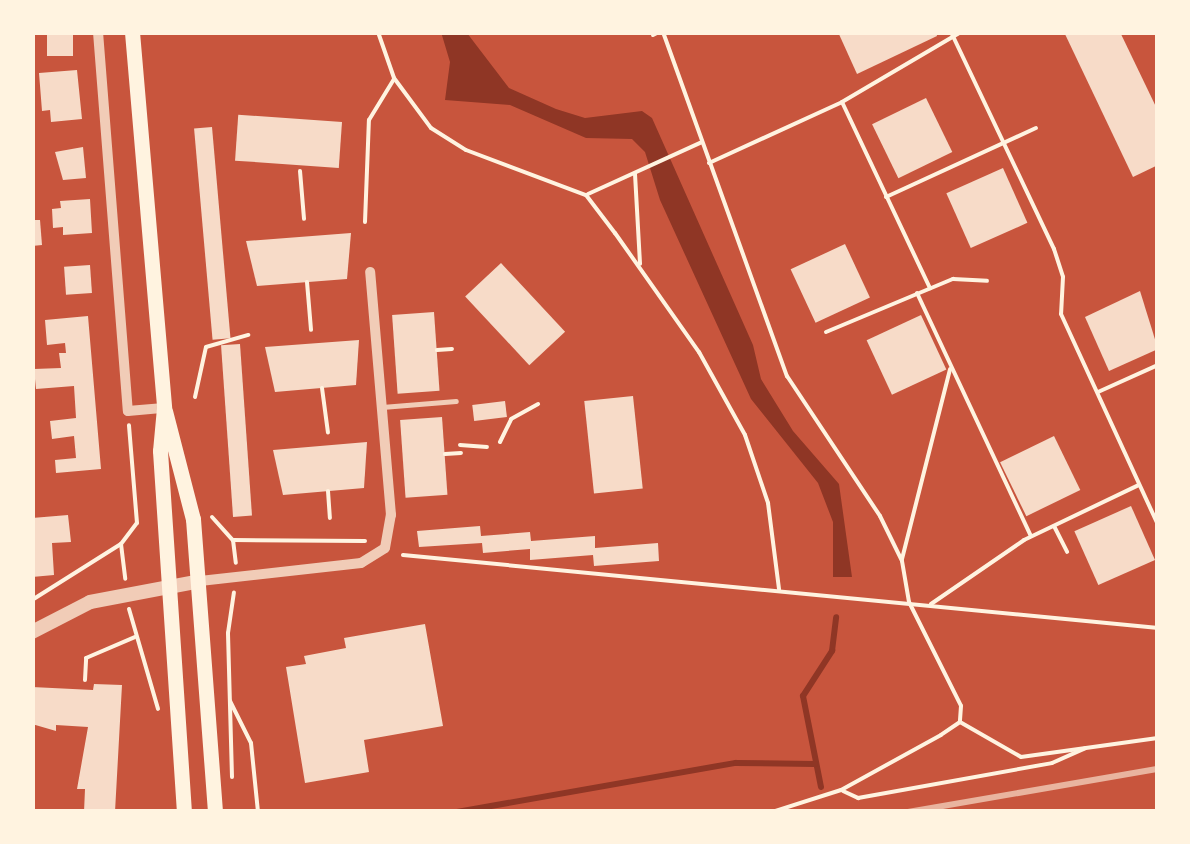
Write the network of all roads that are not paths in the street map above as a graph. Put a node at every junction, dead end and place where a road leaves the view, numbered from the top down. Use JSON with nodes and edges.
{"nodes":[{"id":1,"x":98,"y":32,"type":"edge"},
{"id":2,"x":132,"y":32,"type":"edge"},
{"id":3,"x":370,"y":272,"type":"dead end"},
{"id":4,"x":456,"y":401,"type":"dead end"},
{"id":5,"x":382,"y":407,"type":"junction"},
{"id":6,"x":164,"y":408,"type":"junction"},
{"id":7,"x":200,"y":582,"type":"junction"},
{"id":8,"x":169,"y":586,"type":"junction"},
{"id":9,"x":32,"y":632,"type":"edge"},
{"id":10,"x":184,"y":812,"type":"edge"},
{"id":11,"x":215,"y":812,"type":"edge"}],
"edges":[{"from":1,"to":6,"type":"street"},
{"from":2,"to":6,"type":"main road"},
{"from":3,"to":5,"type":"street"},
{"from":4,"to":5,"type":"lane"},
{"from":5,"to":7,"type":"street"},
{"from":6,"to":7,"type":"main road"},
{"from":6,"to":8,"type":"main road"},
{"from":7,"to":8,"type":"street"},
{"from":7,"to":11,"type":"main road"},
{"from":8,"to":9,"type":"street"},
{"from":8,"to":10,"type":"main road"}]}
